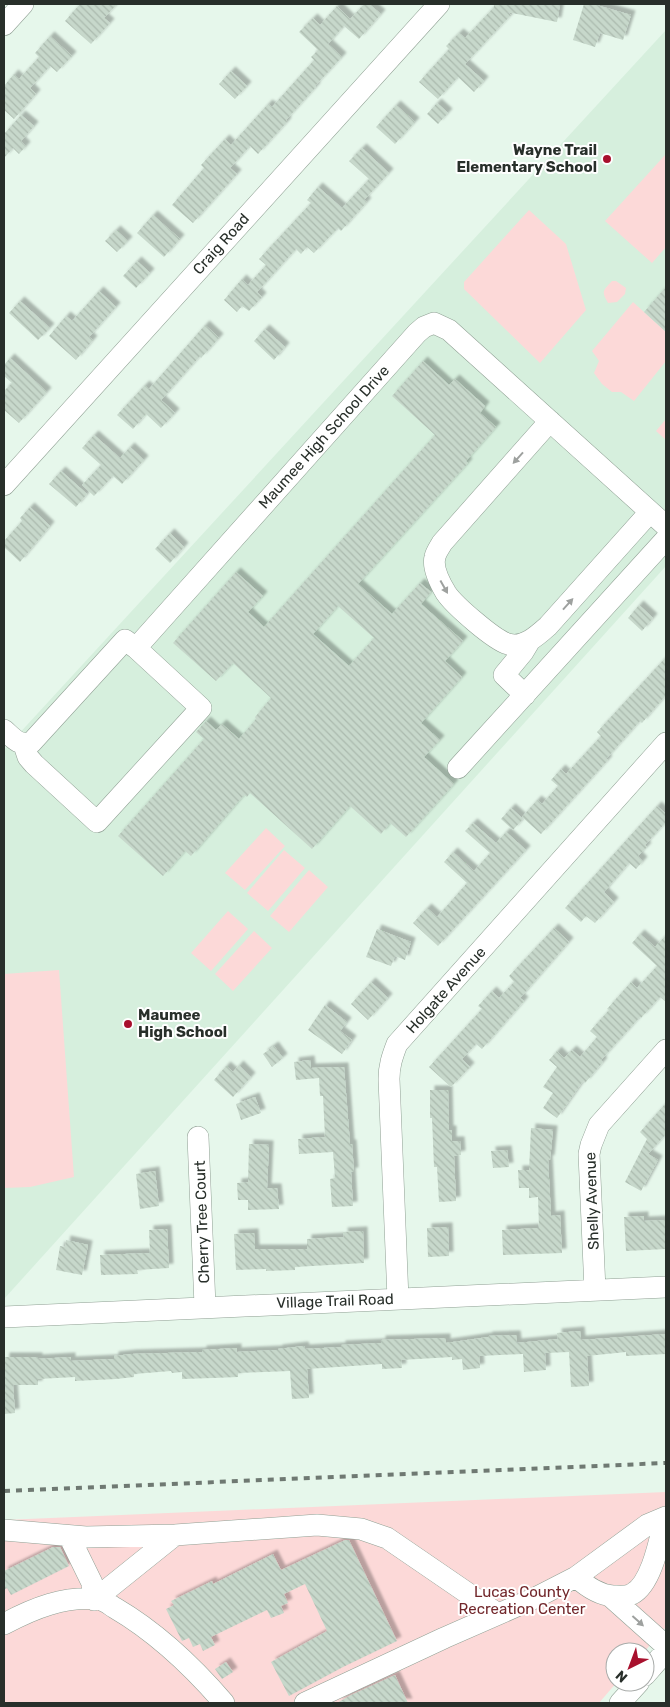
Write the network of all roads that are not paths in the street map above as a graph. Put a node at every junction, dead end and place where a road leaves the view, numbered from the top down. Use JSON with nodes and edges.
{"nodes":[{"id":1,"x":23,"y":4,"type":"edge"},
{"id":2,"x":439,"y":4,"type":"edge"},
{"id":3,"x":4,"y":25,"type":"edge"},
{"id":4,"x":550,"y":421,"type":"junction"},
{"id":5,"x":4,"y":485,"type":"edge"},
{"id":6,"x":650,"y":512,"type":"junction"},
{"id":7,"x":666,"y":526,"type":"edge"},
{"id":8,"x":666,"y":539,"type":"edge"},
{"id":9,"x":530,"y":642,"type":"junction"},
{"id":10,"x":136,"y":648,"type":"junction"},
{"id":11,"x":525,"y":695,"type":"junction"},
{"id":12,"x":4,"y":730,"type":"edge"},
{"id":13,"x":666,"y":743,"type":"edge"},
{"id":14,"x":24,"y":745,"type":"junction"},
{"id":15,"x":458,"y":768,"type":"dead end"},
{"id":16,"x":666,"y":1050,"type":"edge"},
{"id":17,"x":198,"y":1137,"type":"dead end"},
{"id":18,"x":666,"y":1287,"type":"edge"},
{"id":19,"x":595,"y":1290,"type":"junction"},
{"id":20,"x":398,"y":1299,"type":"junction"},
{"id":21,"x":205,"y":1306,"type":"junction"},
{"id":22,"x":4,"y":1317,"type":"edge"},
{"id":23,"x":666,"y":1518,"type":"edge"},
{"id":24,"x":4,"y":1530,"type":"edge"},
{"id":25,"x":175,"y":1535,"type":"junction"},
{"id":26,"x":70,"y":1536,"type":"junction"},
{"id":27,"x":576,"y":1577,"type":"junction"},
{"id":28,"x":610,"y":1596,"type":"junction"},
{"id":29,"x":94,"y":1600,"type":"junction"},
{"id":30,"x":498,"y":1614,"type":"junction"},
{"id":31,"x":4,"y":1624,"type":"edge"},
{"id":32,"x":666,"y":1646,"type":"edge"},
{"id":33,"x":666,"y":1651,"type":"edge"},
{"id":34,"x":655,"y":1664,"type":"edge"},
{"id":35,"x":630,"y":1692,"type":"edge"},
{"id":36,"x":224,"y":1703,"type":"edge"},
{"id":37,"x":305,"y":1703,"type":"edge"},
{"id":38,"x":620,"y":1703,"type":"edge"}],
"edges":[{"from":1,"to":3,"type":"street"},
{"from":2,"to":5,"type":"street","name":"Craig Road"},
{"from":4,"to":6,"type":"street","name":"Maumee High School Drive"},
{"from":4,"to":9,"type":"street","one_way":true},
{"from":4,"to":10,"type":"street","name":"Maumee High School Drive"},
{"from":6,"to":7,"type":"street","name":"Maumee High School Drive"},
{"from":9,"to":6,"type":"street","one_way":true},
{"from":8,"to":11,"type":"street"},
{"from":9,"to":11,"type":"street"},
{"from":10,"to":14,"type":"street"},
{"from":10,"to":14,"type":"street"},
{"from":11,"to":15,"type":"street"},
{"from":12,"to":14,"type":"street"},
{"from":13,"to":20,"type":"street","name":"Holgate Avenue"},
{"from":16,"to":19,"type":"street","name":"Shelly Avenue"},
{"from":17,"to":21,"type":"street","name":"Cherry Tree Court"},
{"from":18,"to":19,"type":"street","name":"Village Trail Road"},
{"from":19,"to":20,"type":"street","name":"Village Trail Road"},
{"from":20,"to":21,"type":"street","name":"Village Trail Road"},
{"from":21,"to":22,"type":"street","name":"Village Trail Road"},
{"from":23,"to":27,"type":"street"},
{"from":23,"to":28,"type":"street"},
{"from":24,"to":26,"type":"street"},
{"from":25,"to":26,"type":"street"},
{"from":25,"to":29,"type":"street"},
{"from":25,"to":30,"type":"street"},
{"from":26,"to":29,"type":"street"},
{"from":27,"to":28,"type":"street"},
{"from":27,"to":30,"type":"street"},
{"from":28,"to":32,"type":"street","one_way":true},
{"from":29,"to":31,"type":"street"},
{"from":29,"to":36,"type":"street"},
{"from":30,"to":37,"type":"street"},
{"from":33,"to":34,"type":"street"},
{"from":35,"to":38,"type":"street"}]}
